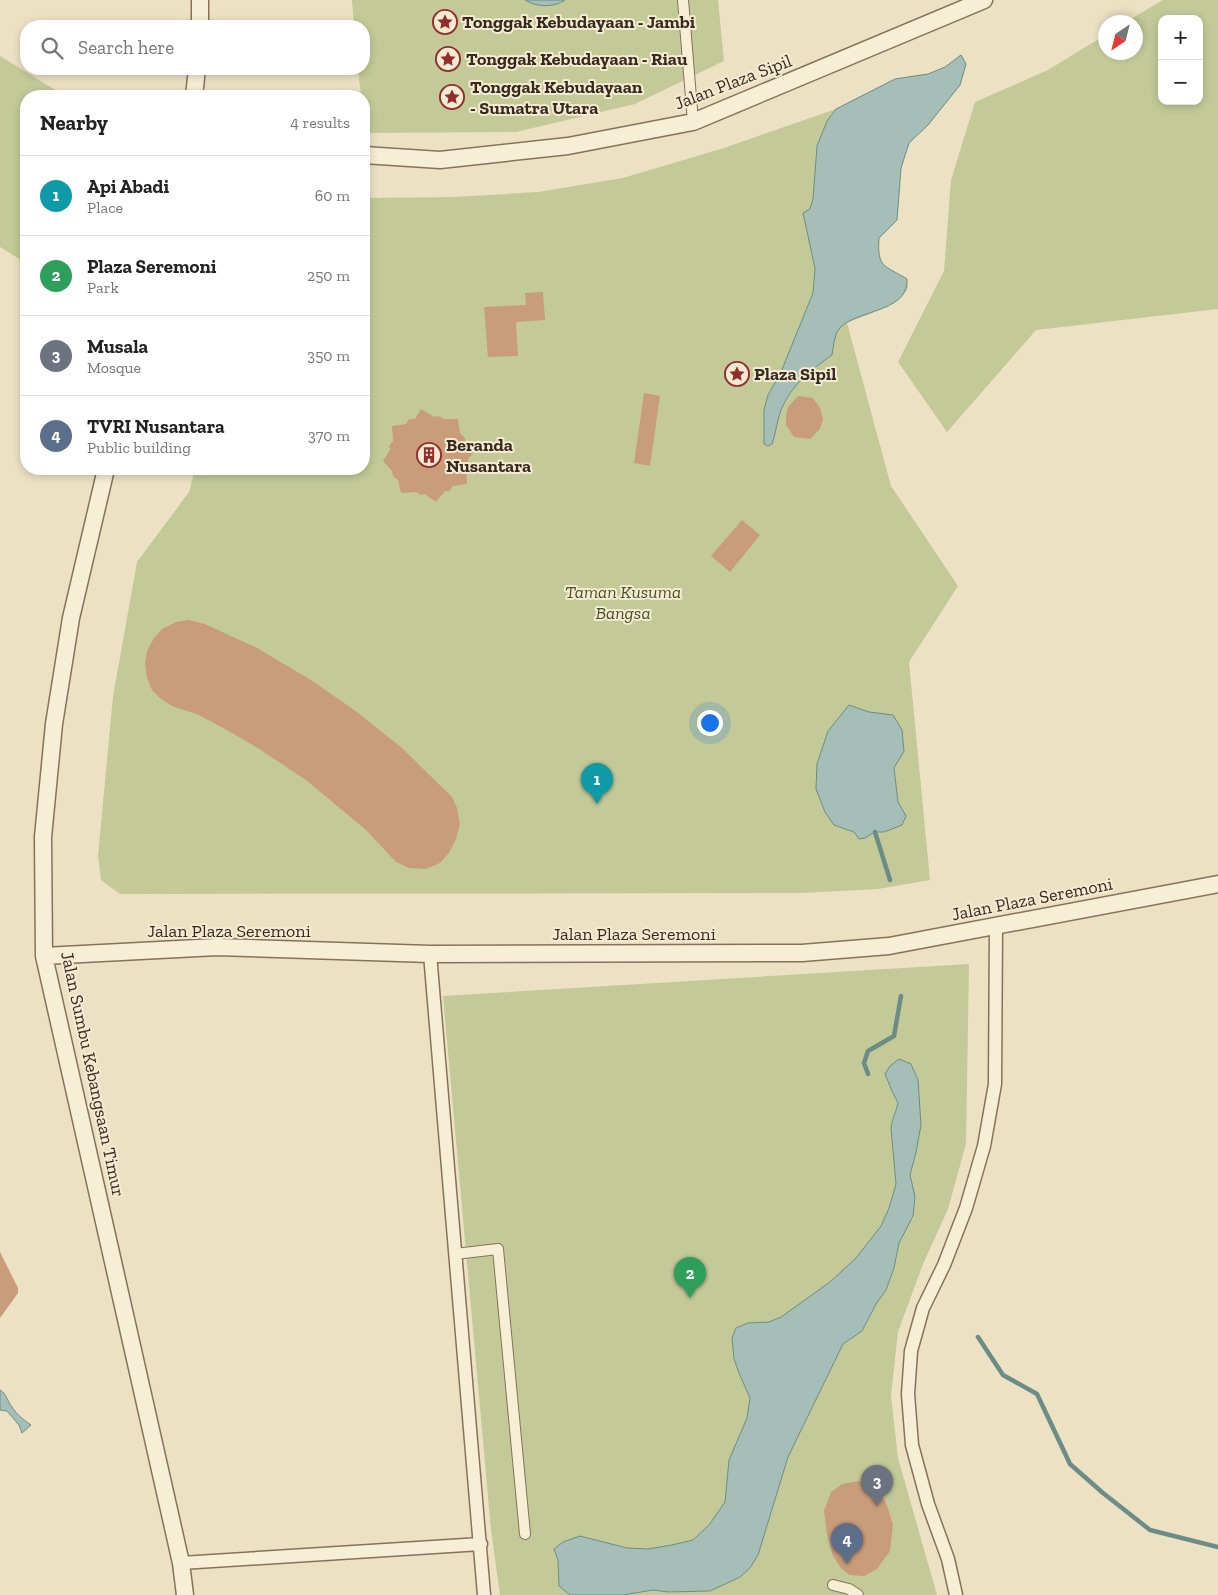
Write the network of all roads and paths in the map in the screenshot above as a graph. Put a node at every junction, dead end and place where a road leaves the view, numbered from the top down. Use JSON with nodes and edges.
{"nodes":[{"id":1,"x":200,"y":0,"type":"edge"},
{"id":2,"x":683,"y":0,"type":"edge"},
{"id":3,"x":984,"y":0,"type":"edge"},
{"id":4,"x":200,"y":20,"type":"edge"},
{"id":5,"x":196,"y":75,"type":"edge"},
{"id":6,"x":195,"y":90,"type":"edge"},
{"id":7,"x":693,"y":122,"type":"junction"},
{"id":8,"x":370,"y":155,"type":"edge"},
{"id":9,"x":105,"y":475,"type":"edge"},
{"id":10,"x":1218,"y":884,"type":"edge"},
{"id":11,"x":996,"y":926,"type":"junction"},
{"id":12,"x":430,"y":954,"type":"junction"},
{"id":13,"x":44,"y":956,"type":"junction"},
{"id":14,"x":455,"y":1254,"type":"junction"},
{"id":15,"x":525,"y":1534,"type":"dead end"},
{"id":16,"x":481,"y":1544,"type":"junction"},
{"id":17,"x":181,"y":1563,"type":"junction"},
{"id":18,"x":833,"y":1585,"type":"dead end"},
{"id":19,"x":848,"y":1592,"type":"edge"},
{"id":20,"x":185,"y":1595,"type":"edge"},
{"id":21,"x":484,"y":1595,"type":"edge"},
{"id":22,"x":858,"y":1595,"type":"edge"},
{"id":23,"x":956,"y":1595,"type":"edge"}],
"edges":[{"from":1,"to":4,"type":"street"},
{"from":2,"to":7,"type":"street"},
{"from":3,"to":7,"type":"street","name":"Jalan Plaza Sipil"},
{"from":5,"to":6,"type":"street"},
{"from":7,"to":8,"type":"street","name":"Jalan Plaza Sipil"},
{"from":9,"to":13,"type":"street","name":"Jalan Sumbu Kebangsaan Timur"},
{"from":10,"to":11,"type":"street","name":"Jalan Plaza Seremoni"},
{"from":11,"to":12,"type":"street","name":"Jalan Plaza Seremoni"},
{"from":11,"to":23,"type":"street"},
{"from":12,"to":13,"type":"street","name":"Jalan Plaza Seremoni"},
{"from":12,"to":14,"type":"street"},
{"from":13,"to":17,"type":"street","name":"Jalan Sumbu Kebangsaan Timur"},
{"from":14,"to":15,"type":"street"},
{"from":14,"to":16,"type":"street"},
{"from":16,"to":17,"type":"street"},
{"from":16,"to":21,"type":"street"},
{"from":17,"to":20,"type":"street","name":"Jalan Sumbu Kebangsaan Timur"},
{"from":18,"to":19,"type":"street"},
{"from":19,"to":22,"type":"street"}]}
